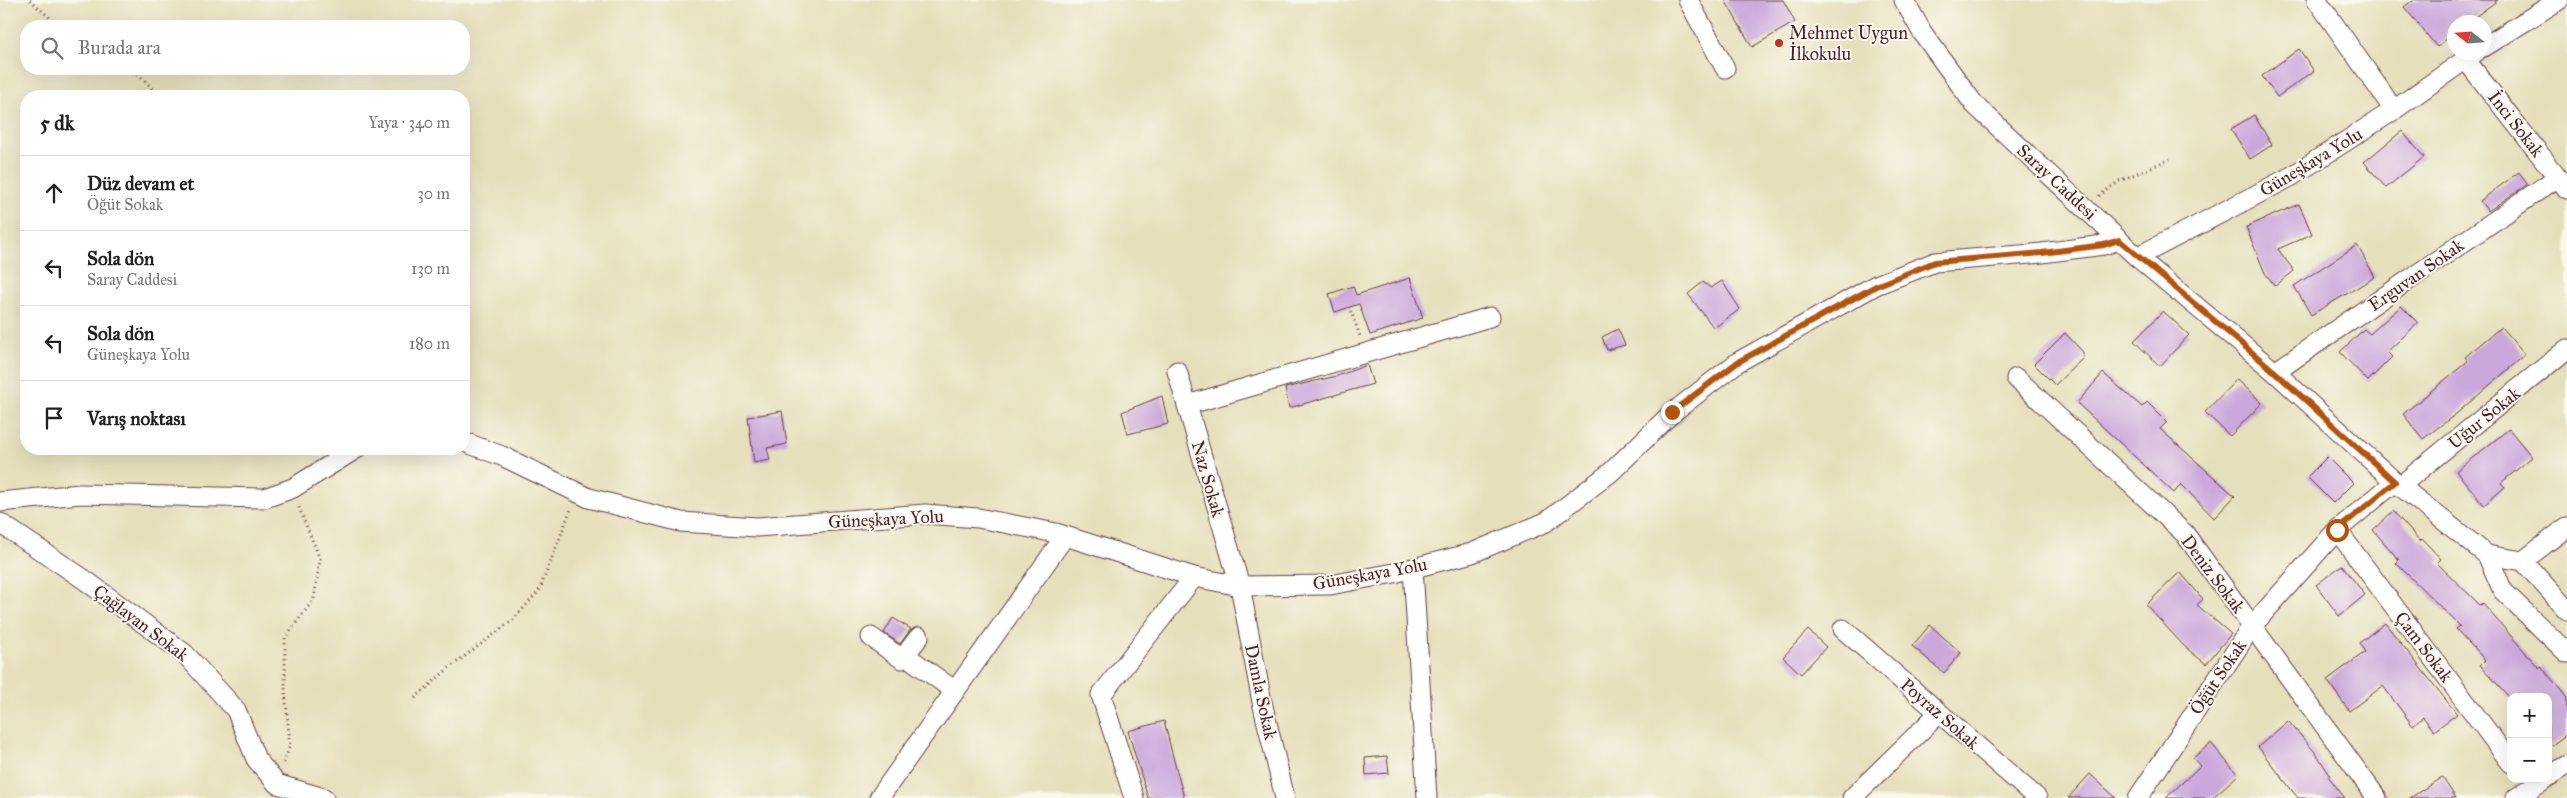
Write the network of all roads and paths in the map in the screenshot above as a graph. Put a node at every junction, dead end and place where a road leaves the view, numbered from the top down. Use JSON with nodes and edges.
{"nodes":[{"id":1,"x":30,"y":0,"type":"edge"},
{"id":2,"x":1688,"y":0,"type":"edge"},
{"id":3,"x":1905,"y":0,"type":"edge"},
{"id":4,"x":2317,"y":0,"type":"edge"},
{"id":5,"x":2559,"y":0,"type":"edge"},
{"id":6,"x":52,"y":20,"type":"edge"},
{"id":7,"x":2492,"y":42,"type":"edge"},
{"id":8,"x":2464,"y":60,"type":"edge"},
{"id":9,"x":2473,"y":60,"type":"edge"},
{"id":10,"x":1725,"y":68,"type":"dead end"},
{"id":11,"x":136,"y":75,"type":"edge"},
{"id":12,"x":153,"y":90,"type":"edge"},
{"id":13,"x":2394,"y":110,"type":"junction"},
{"id":14,"x":2170,"y":159,"type":"dead end"},
{"id":15,"x":2562,"y":183,"type":"edge"},
{"id":16,"x":2099,"y":196,"type":"dead end"},
{"id":17,"x":2119,"y":240,"type":"junction"},
{"id":18,"x":2137,"y":257,"type":"junction"},
{"id":19,"x":1352,"y":312,"type":"dead end"},
{"id":20,"x":1490,"y":316,"type":"dead end"},
{"id":21,"x":2567,"y":349,"type":"edge"},
{"id":22,"x":1366,"y":353,"type":"junction"},
{"id":23,"x":1177,"y":371,"type":"dead end"},
{"id":24,"x":2275,"y":372,"type":"junction"},
{"id":25,"x":2016,"y":378,"type":"dead end"},
{"id":26,"x":1187,"y":405,"type":"junction"},
{"id":27,"x":470,"y":444,"type":"edge"},
{"id":28,"x":346,"y":455,"type":"edge"},
{"id":29,"x":2398,"y":484,"type":"junction"},
{"id":30,"x":293,"y":488,"type":"junction"},
{"id":31,"x":578,"y":492,"type":"junction"},
{"id":32,"x":0,"y":502,"type":"edge"},
{"id":33,"x":0,"y":523,"type":"edge"},
{"id":34,"x":2567,"y":527,"type":"edge"},
{"id":35,"x":2337,"y":530,"type":"junction"},
{"id":36,"x":1065,"y":536,"type":"junction"},
{"id":37,"x":2487,"y":555,"type":"junction"},
{"id":38,"x":2523,"y":561,"type":"junction"},
{"id":39,"x":1413,"y":568,"type":"junction"},
{"id":40,"x":1194,"y":577,"type":"junction"},
{"id":41,"x":1240,"y":586,"type":"junction"},
{"id":42,"x":2567,"y":610,"type":"edge"},
{"id":43,"x":2252,"y":626,"type":"junction"},
{"id":44,"x":1843,"y":629,"type":"dead end"},
{"id":45,"x":871,"y":637,"type":"dead end"},
{"id":46,"x":919,"y":637,"type":"dead end"},
{"id":47,"x":2567,"y":653,"type":"edge"},
{"id":48,"x":905,"y":655,"type":"junction"},
{"id":49,"x":955,"y":691,"type":"junction"},
{"id":50,"x":415,"y":698,"type":"dead end"},
{"id":51,"x":1938,"y":714,"type":"junction"},
{"id":52,"x":2507,"y":759,"type":"edge"},
{"id":53,"x":2567,"y":765,"type":"edge"},
{"id":54,"x":2552,"y":774,"type":"edge"},
{"id":55,"x":277,"y":784,"type":"junction"},
{"id":56,"x":324,"y":798,"type":"edge"},
{"id":57,"x":879,"y":798,"type":"edge"},
{"id":58,"x":1134,"y":798,"type":"edge"},
{"id":59,"x":1285,"y":798,"type":"edge"},
{"id":60,"x":1427,"y":798,"type":"edge"},
{"id":61,"x":1852,"y":798,"type":"edge"},
{"id":62,"x":2037,"y":798,"type":"edge"},
{"id":63,"x":2138,"y":798,"type":"edge"},
{"id":64,"x":2377,"y":798,"type":"edge"}],
"edges":[{"from":1,"to":6,"type":"path"},
{"from":2,"to":10,"type":"street"},
{"from":3,"to":17,"type":"street","name":"Saray Caddesi"},
{"from":4,"to":13,"type":"street"},
{"from":5,"to":7,"type":"street"},
{"from":8,"to":13,"type":"street","name":"Güneşkaya Yolu"},
{"from":9,"to":15,"type":"street","name":"İnci Sokak"},
{"from":11,"to":12,"type":"path"},
{"from":13,"to":18,"type":"street","name":"Güneşkaya Yolu"},
{"from":14,"to":16,"type":"path"},
{"from":15,"to":24,"type":"street","name":"Erguvan Sokak"},
{"from":17,"to":18,"type":"street","name":"Saray Caddesi"},
{"from":17,"to":39,"type":"street","name":"Güneşkaya Yolu"},
{"from":18,"to":24,"type":"street","name":"Saray Caddesi"},
{"from":19,"to":22,"type":"path"},
{"from":20,"to":22,"type":"street"},
{"from":21,"to":29,"type":"street","name":"Uğur Sokak"},
{"from":22,"to":26,"type":"street"},
{"from":23,"to":26,"type":"street","name":"Naz Sokak"},
{"from":24,"to":29,"type":"street","name":"Saray Caddesi"},
{"from":25,"to":43,"type":"street","name":"Deniz Sokak"},
{"from":26,"to":41,"type":"street","name":"Naz Sokak"},
{"from":27,"to":31,"type":"street","name":"Güneşkaya Yolu"},
{"from":28,"to":30,"type":"street"},
{"from":29,"to":35,"type":"street","name":"Öğüt Sokak"},
{"from":29,"to":37,"type":"street","name":"Saray Caddesi"},
{"from":30,"to":32,"type":"street"},
{"from":30,"to":55,"type":"path"},
{"from":31,"to":36,"type":"street","name":"Güneşkaya Yolu"},
{"from":31,"to":50,"type":"path"},
{"from":33,"to":55,"type":"street","name":"Çağlayan Sokak"},
{"from":34,"to":38,"type":"street"},
{"from":35,"to":43,"type":"street","name":"Öğüt Sokak"},
{"from":35,"to":52,"type":"street","name":"Çam Sokak"},
{"from":36,"to":40,"type":"street","name":"Güneşkaya Yolu"},
{"from":36,"to":49,"type":"street"},
{"from":37,"to":38,"type":"street","name":"Saray Caddesi"},
{"from":37,"to":47,"type":"street","name":"Saray Caddesi"},
{"from":38,"to":42,"type":"street"},
{"from":39,"to":41,"type":"street","name":"Güneşkaya Yolu"},
{"from":39,"to":60,"type":"street"},
{"from":40,"to":41,"type":"street","name":"Güneşkaya Yolu"},
{"from":40,"to":58,"type":"street"},
{"from":41,"to":59,"type":"street","name":"Damla Sokak"},
{"from":43,"to":63,"type":"street","name":"Öğüt Sokak"},
{"from":43,"to":64,"type":"street","name":"Deniz Sokak"},
{"from":44,"to":51,"type":"street","name":"Poyraz Sokak"},
{"from":45,"to":48,"type":"street"},
{"from":46,"to":48,"type":"street"},
{"from":48,"to":49,"type":"street"},
{"from":49,"to":57,"type":"street"},
{"from":51,"to":61,"type":"street"},
{"from":51,"to":62,"type":"street","name":"Poyraz Sokak"},
{"from":53,"to":54,"type":"street"},
{"from":55,"to":56,"type":"street"}]}
